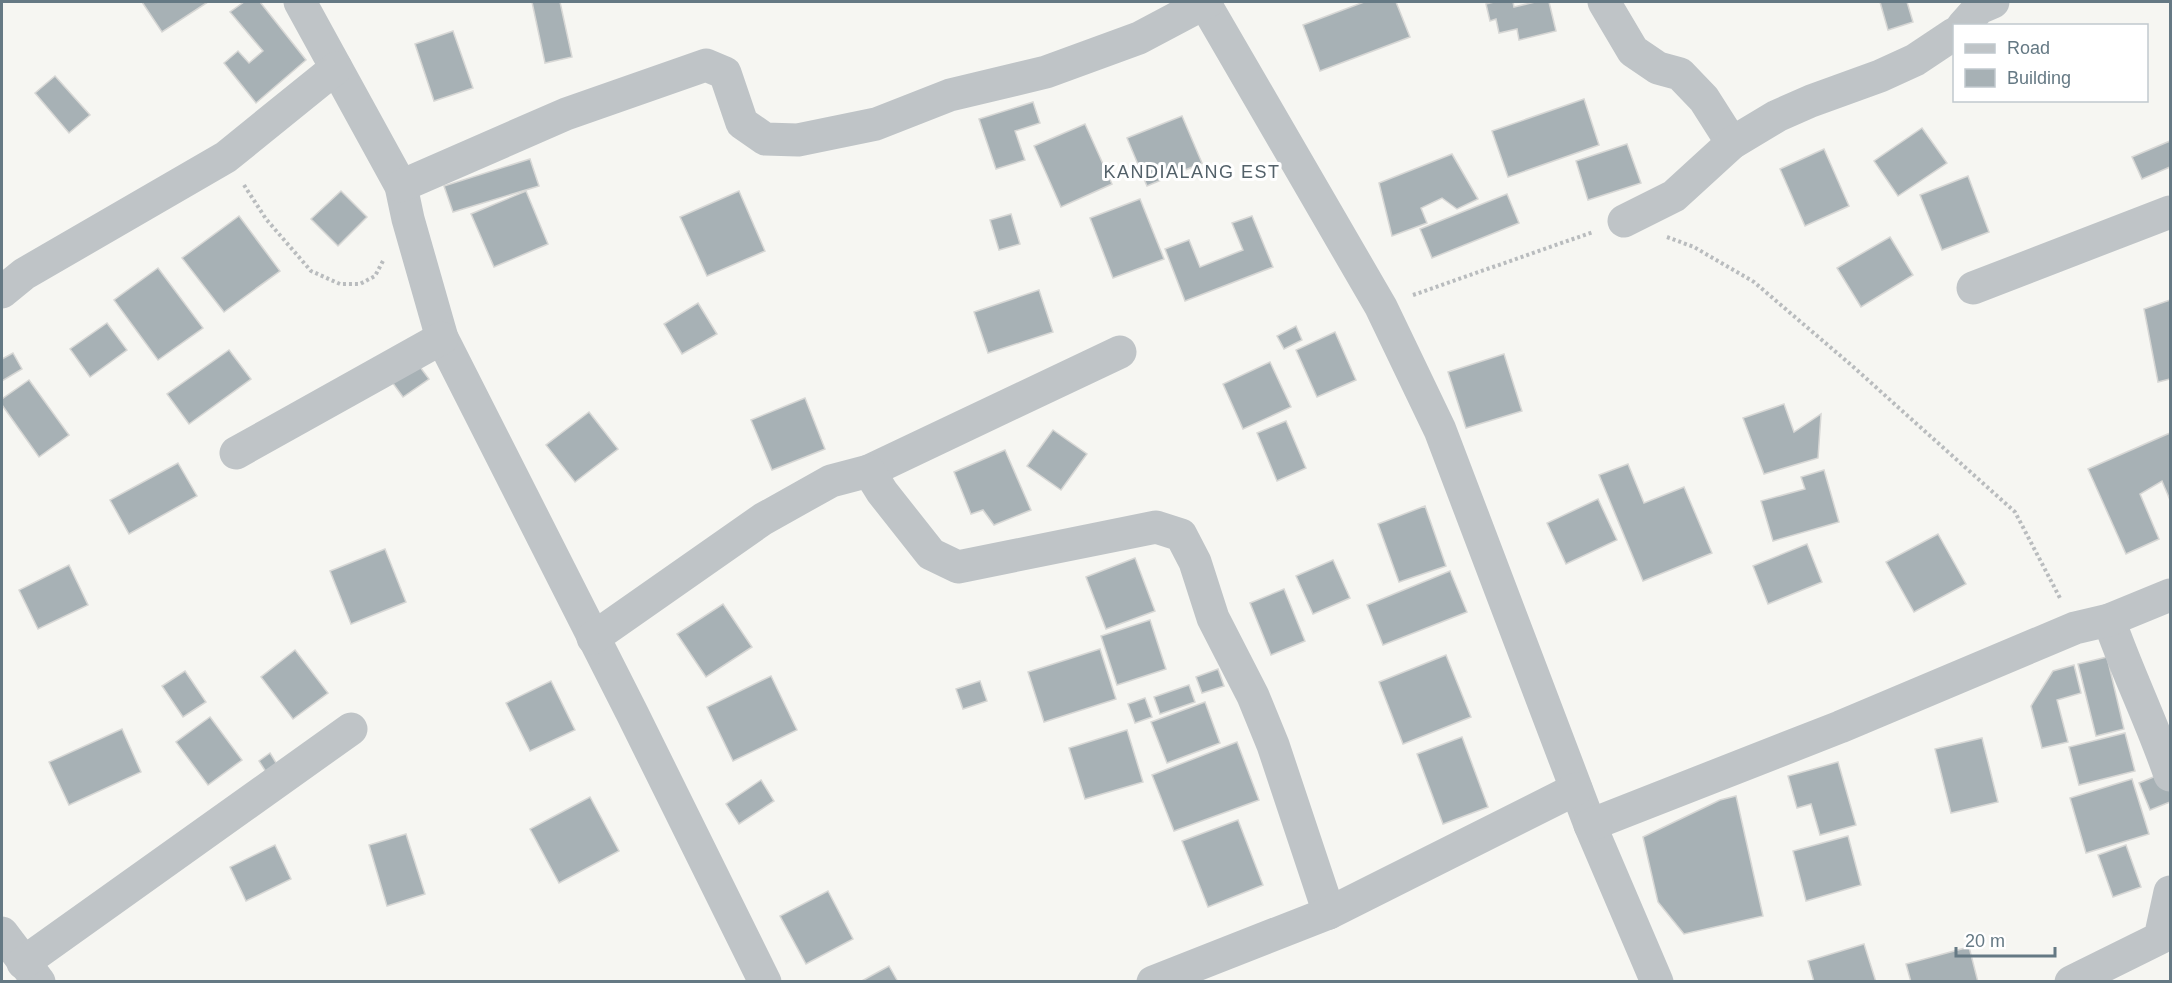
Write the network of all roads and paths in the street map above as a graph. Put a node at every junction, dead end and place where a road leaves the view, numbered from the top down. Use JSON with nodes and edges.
{"nodes":[{"id":1,"x":300,"y":2,"type":"edge"},
{"id":2,"x":1205,"y":2,"type":"edge"},
{"id":3,"x":1604,"y":2,"type":"edge"},
{"id":4,"x":1993,"y":2,"type":"edge"},
{"id":5,"x":1965,"y":24,"type":"edge"},
{"id":6,"x":1953,"y":35,"type":"edge"},
{"id":7,"x":336,"y":68,"type":"junction"},
{"id":8,"x":1732,"y":144,"type":"junction"},
{"id":9,"x":226,"y":157,"type":"junction"},
{"id":10,"x":401,"y":186,"type":"junction"},
{"id":11,"x":2170,"y":212,"type":"edge"},
{"id":12,"x":408,"y":219,"type":"junction"},
{"id":13,"x":1624,"y":221,"type":"junction"},
{"id":14,"x":1973,"y":288,"type":"dead end"},
{"id":15,"x":2,"y":292,"type":"edge"},
{"id":16,"x":1381,"y":306,"type":"junction"},
{"id":17,"x":442,"y":338,"type":"junction"},
{"id":18,"x":1120,"y":352,"type":"dead end"},
{"id":19,"x":236,"y":453,"type":"dead end"},
{"id":20,"x":869,"y":471,"type":"junction"},
{"id":21,"x":2170,"y":596,"type":"edge"},
{"id":22,"x":2109,"y":620,"type":"junction"},
{"id":23,"x":2075,"y":628,"type":"junction"},
{"id":24,"x":593,"y":638,"type":"junction"},
{"id":25,"x":351,"y":729,"type":"dead end"},
{"id":26,"x":2170,"y":775,"type":"edge"},
{"id":27,"x":1576,"y":789,"type":"junction"},
{"id":28,"x":1590,"y":825,"type":"junction"},
{"id":29,"x":2170,"y":892,"type":"edge"},
{"id":30,"x":1329,"y":913,"type":"junction"},
{"id":31,"x":2,"y":933,"type":"edge"},
{"id":32,"x":31,"y":972,"type":"edge"},
{"id":33,"x":765,"y":981,"type":"edge"},
{"id":34,"x":1153,"y":981,"type":"edge"},
{"id":35,"x":1657,"y":981,"type":"edge"},
{"id":36,"x":2071,"y":981,"type":"edge"}],
"edges":[{"from":1,"to":7,"type":"street"},
{"from":2,"to":10,"type":"street"},
{"from":2,"to":16,"type":"street"},
{"from":3,"to":8,"type":"street"},
{"from":4,"to":5,"type":"street"},
{"from":6,"to":8,"type":"street"},
{"from":7,"to":9,"type":"street"},
{"from":7,"to":10,"type":"street"},
{"from":8,"to":13,"type":"street"},
{"from":9,"to":12,"type":"path"},
{"from":9,"to":15,"type":"street"},
{"from":10,"to":12,"type":"street"},
{"from":11,"to":14,"type":"street"},
{"from":12,"to":17,"type":"street"},
{"from":13,"to":16,"type":"path"},
{"from":13,"to":23,"type":"path"},
{"from":16,"to":27,"type":"street"},
{"from":17,"to":19,"type":"street"},
{"from":17,"to":24,"type":"street"},
{"from":18,"to":20,"type":"street"},
{"from":20,"to":24,"type":"street"},
{"from":20,"to":30,"type":"street"},
{"from":21,"to":22,"type":"street"},
{"from":22,"to":23,"type":"street"},
{"from":22,"to":26,"type":"street"},
{"from":23,"to":28,"type":"street"},
{"from":24,"to":33,"type":"street"},
{"from":25,"to":32,"type":"street"},
{"from":27,"to":28,"type":"street"},
{"from":27,"to":30,"type":"street"},
{"from":28,"to":35,"type":"street"},
{"from":29,"to":36,"type":"street"},
{"from":30,"to":34,"type":"street"},
{"from":31,"to":32,"type":"street"}]}
